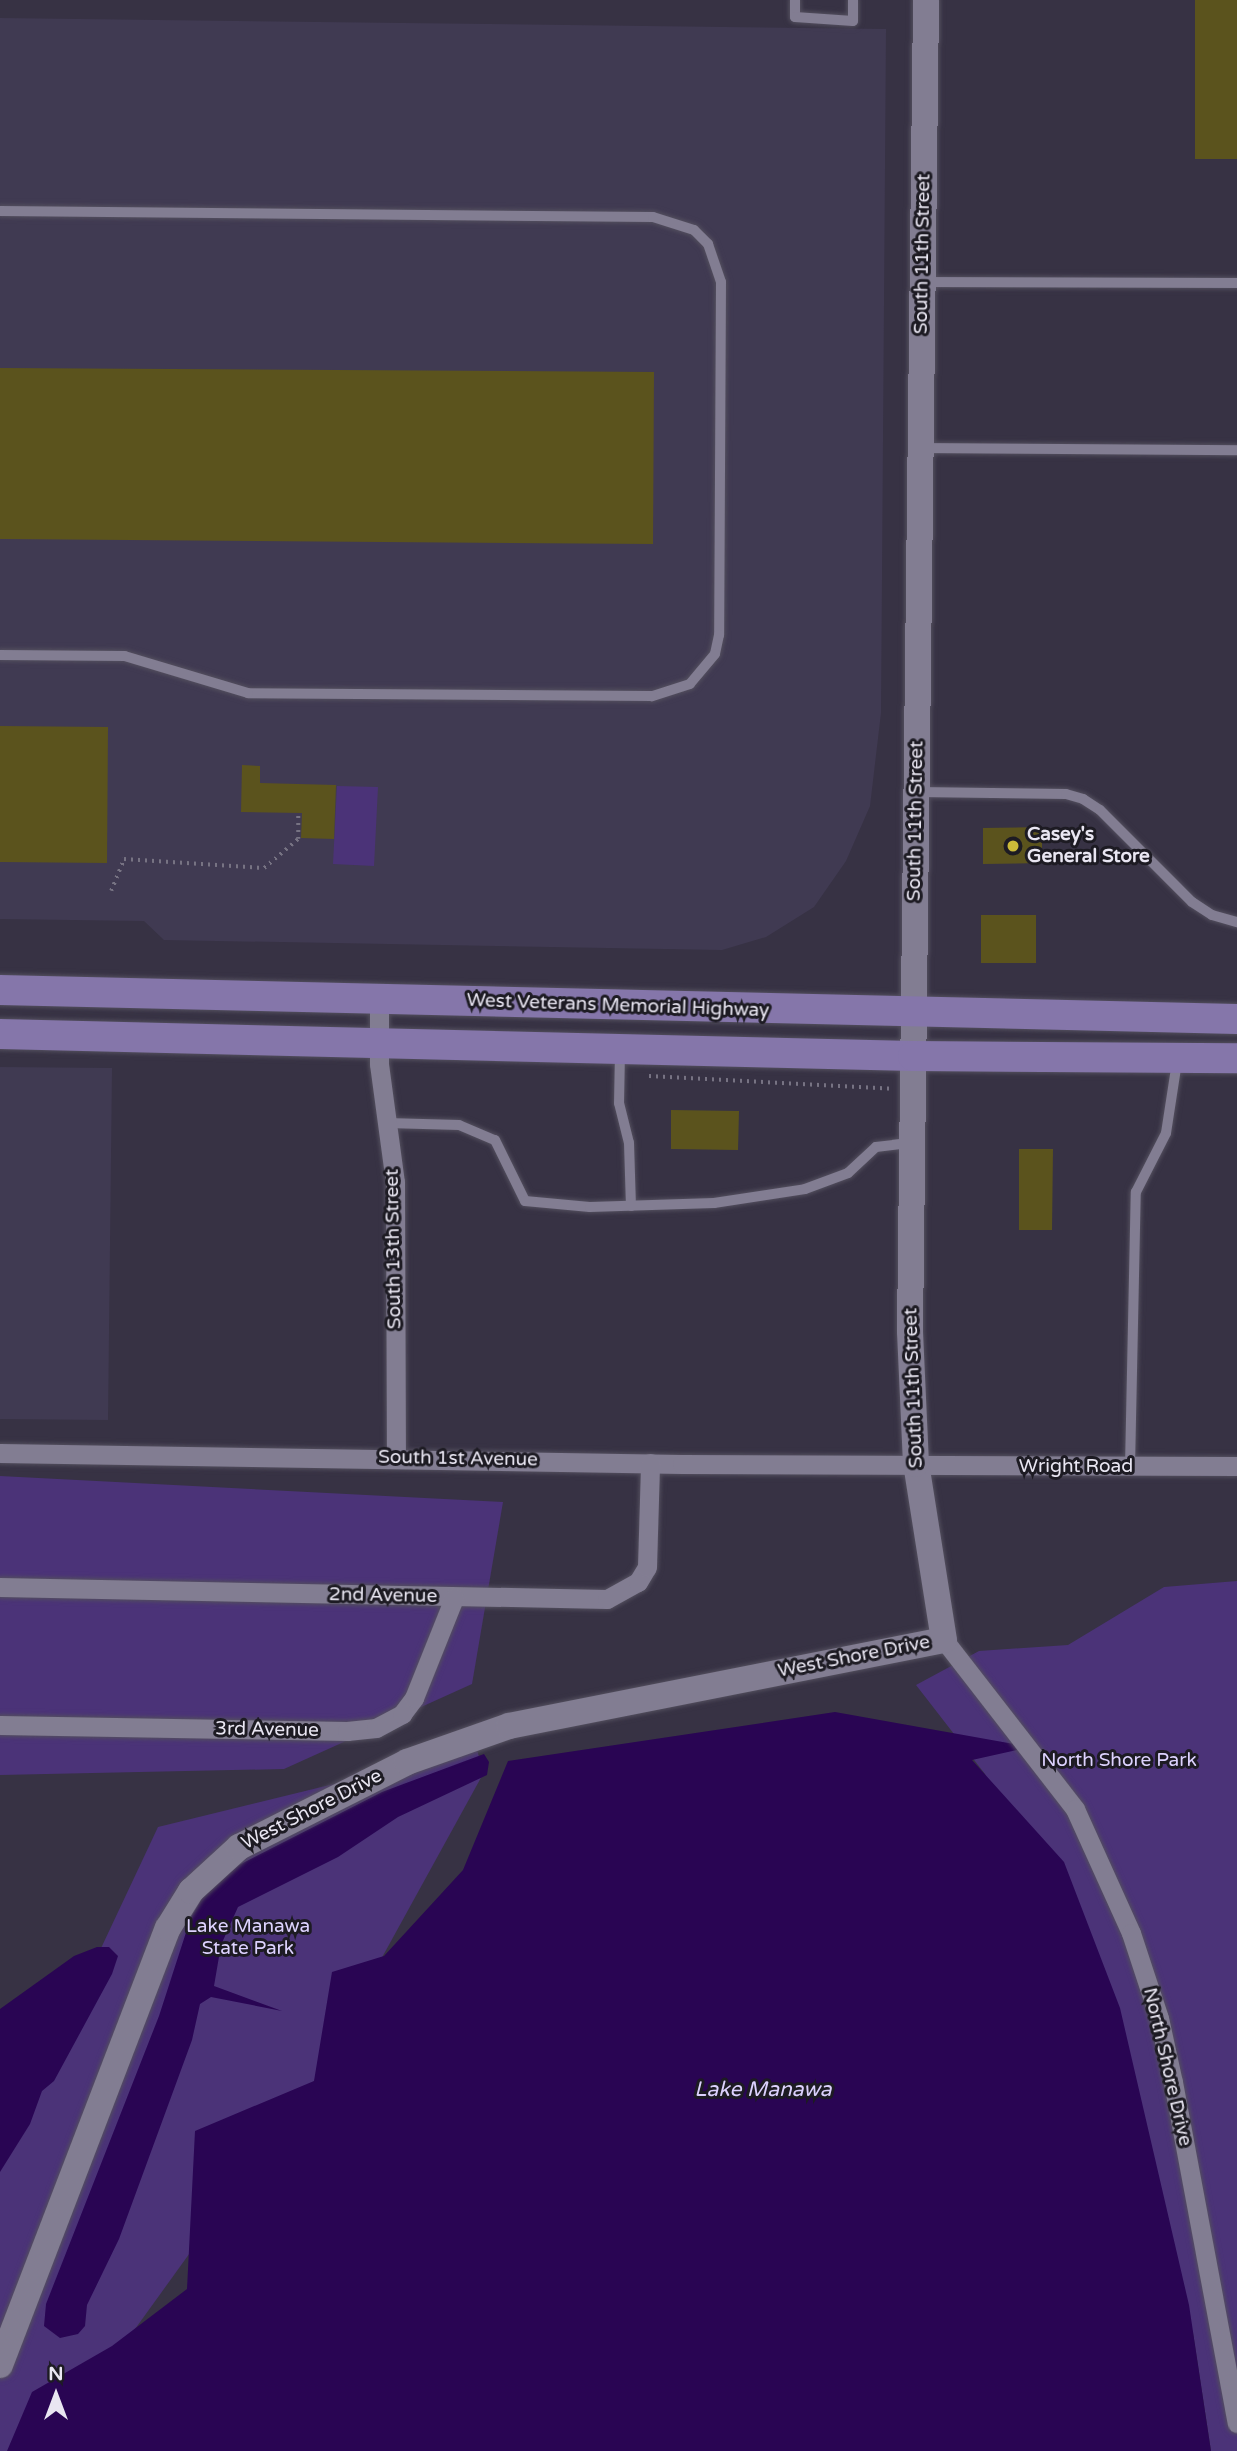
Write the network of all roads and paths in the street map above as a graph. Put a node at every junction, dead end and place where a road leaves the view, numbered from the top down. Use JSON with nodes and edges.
{"nodes":[{"id":1,"x":795,"y":0,"type":"edge"},
{"id":2,"x":853,"y":0,"type":"edge"},
{"id":3,"x":926,"y":0,"type":"edge"},
{"id":4,"x":0,"y":211,"type":"edge"},
{"id":5,"x":923,"y":282,"type":"junction"},
{"id":6,"x":1237,"y":283,"type":"edge"},
{"id":7,"x":921,"y":448,"type":"junction"},
{"id":8,"x":1237,"y":450,"type":"edge"},
{"id":9,"x":0,"y":655,"type":"edge"},
{"id":10,"x":917,"y":792,"type":"junction"},
{"id":11,"x":298,"y":813,"type":"dead end"},
{"id":12,"x":111,"y":891,"type":"dead end"},
{"id":13,"x":1237,"y":922,"type":"edge"},
{"id":14,"x":0,"y":990,"type":"edge"},
{"id":15,"x":379,"y":999,"type":"junction"},
{"id":16,"x":913,"y":1014,"type":"junction"},
{"id":17,"x":1237,"y":1019,"type":"edge"},
{"id":18,"x":0,"y":1034,"type":"edge"},
{"id":19,"x":378,"y":1041,"type":"junction"},
{"id":20,"x":620,"y":1048,"type":"junction"},
{"id":21,"x":913,"y":1056,"type":"junction"},
{"id":22,"x":1178,"y":1058,"type":"junction"},
{"id":23,"x":1237,"y":1058,"type":"edge"},
{"id":24,"x":387,"y":1123,"type":"junction"},
{"id":25,"x":912,"y":1143,"type":"junction"},
{"id":26,"x":631,"y":1206,"type":"junction"},
{"id":27,"x":0,"y":1452,"type":"edge"},
{"id":28,"x":396,"y":1458,"type":"junction"},
{"id":29,"x":650,"y":1463,"type":"junction"},
{"id":30,"x":916,"y":1464,"type":"junction"},
{"id":31,"x":1237,"y":1466,"type":"edge"},
{"id":32,"x":1130,"y":1467,"type":"junction"},
{"id":33,"x":0,"y":1587,"type":"edge"},
{"id":34,"x":454,"y":1598,"type":"junction"},
{"id":35,"x":944,"y":1640,"type":"junction"},
{"id":36,"x":0,"y":1725,"type":"edge"},
{"id":37,"x":0,"y":2365,"type":"edge"},
{"id":38,"x":1237,"y":2423,"type":"edge"}],
"edges":[{"from":1,"to":2,"type":"lane"},
{"from":3,"to":5,"type":"street","name":"South 11th Street"},
{"from":4,"to":9,"type":"lane"},
{"from":5,"to":6,"type":"lane"},
{"from":5,"to":7,"type":"street","name":"South 11th Street"},
{"from":7,"to":8,"type":"lane"},
{"from":7,"to":10,"type":"street","name":"South 11th Street"},
{"from":10,"to":13,"type":"lane"},
{"from":10,"to":16,"type":"street","name":"South 11th Street"},
{"from":11,"to":12,"type":"path"},
{"from":14,"to":15,"type":"main road","name":"West Veterans Memorial Highway"},
{"from":15,"to":16,"type":"main road","name":"West Veterans Memorial Highway"},
{"from":15,"to":19,"type":"street","name":"South 13th Street"},
{"from":16,"to":17,"type":"main road","name":"West Veterans Memorial Highway"},
{"from":16,"to":21,"type":"street","name":"South 11th Street"},
{"from":18,"to":19,"type":"main road"},
{"from":19,"to":20,"type":"main road"},
{"from":19,"to":24,"type":"street","name":"South 13th Street"},
{"from":20,"to":21,"type":"main road"},
{"from":20,"to":26,"type":"lane"},
{"from":21,"to":22,"type":"main road"},
{"from":21,"to":25,"type":"street","name":"South 11th Street"},
{"from":22,"to":23,"type":"main road"},
{"from":22,"to":32,"type":"lane"},
{"from":24,"to":26,"type":"lane"},
{"from":24,"to":28,"type":"street","name":"South 13th Street"},
{"from":25,"to":26,"type":"lane"},
{"from":25,"to":30,"type":"street","name":"South 11th Street"},
{"from":27,"to":28,"type":"street","name":"South 1st Avenue"},
{"from":28,"to":29,"type":"street","name":"South 1st Avenue"},
{"from":29,"to":30,"type":"street","name":"South 1st Avenue"},
{"from":29,"to":34,"type":"street","name":"2nd Avenue"},
{"from":30,"to":32,"type":"street","name":"Wright Road"},
{"from":30,"to":35,"type":"street","name":"South 11th Street"},
{"from":31,"to":32,"type":"street","name":"Wright Road"},
{"from":33,"to":34,"type":"street","name":"2nd Avenue"},
{"from":34,"to":36,"type":"street","name":"3rd Avenue"},
{"from":35,"to":37,"type":"street","name":"West Shore Drive"},
{"from":35,"to":38,"type":"street","name":"North Shore Drive"}]}
